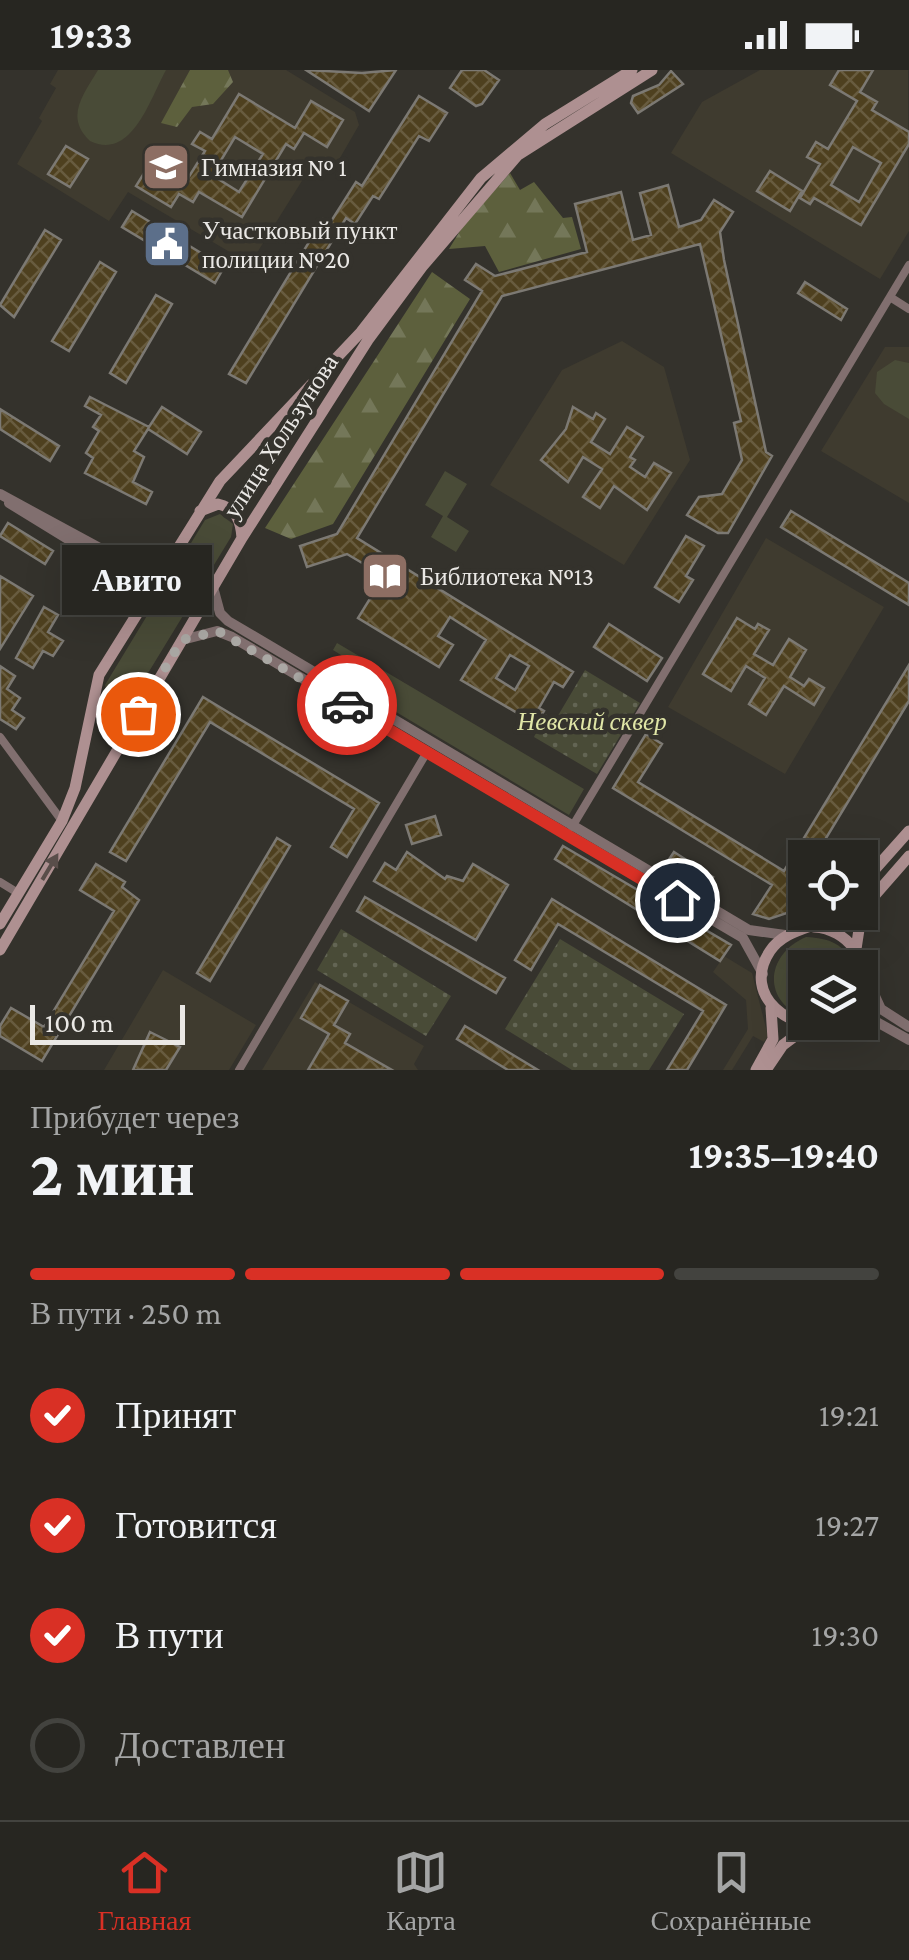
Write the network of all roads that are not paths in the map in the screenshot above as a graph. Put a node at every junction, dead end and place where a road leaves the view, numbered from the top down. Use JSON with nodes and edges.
{"nodes":[{"id":1,"x":632,"y":70,"type":"edge"},
{"id":2,"x":652,"y":70,"type":"edge"},
{"id":3,"x":586,"y":104,"type":"junction"},
{"id":4,"x":909,"y":264,"type":"edge"},
{"id":5,"x":890,"y":297,"type":"junction"},
{"id":6,"x":909,"y":309,"type":"edge"},
{"id":7,"x":316,"y":379,"type":"junction"},
{"id":8,"x":335,"y":392,"type":"junction"},
{"id":9,"x":0,"y":495,"type":"edge"},
{"id":10,"x":198,"y":512,"type":"junction"},
{"id":11,"x":242,"y":538,"type":"junction"},
{"id":12,"x":160,"y":574,"type":"junction"},
{"id":13,"x":213,"y":587,"type":"junction"},
{"id":14,"x":148,"y":595,"type":"junction"},
{"id":15,"x":182,"y":640,"type":"junction"},
{"id":16,"x":95,"y":693,"type":"junction"},
{"id":17,"x":138,"y":714,"type":"junction"},
{"id":18,"x":0,"y":737,"type":"edge"},
{"id":19,"x":427,"y":752,"type":"junction"},
{"id":20,"x":62,"y":821,"type":"junction"},
{"id":21,"x":570,"y":830,"type":"junction"},
{"id":22,"x":909,"y":831,"type":"edge"},
{"id":23,"x":909,"y":856,"type":"edge"},
{"id":24,"x":878,"y":866,"type":"edge"},
{"id":25,"x":0,"y":882,"type":"edge"},
{"id":26,"x":18,"y":893,"type":"junction"},
{"id":27,"x":0,"y":924,"type":"edge"},
{"id":28,"x":799,"y":930,"type":"edge"},
{"id":29,"x":829,"y":930,"type":"edge"},
{"id":30,"x":785,"y":935,"type":"junction"},
{"id":31,"x":856,"y":949,"type":"joint"},
{"id":32,"x":0,"y":950,"type":"edge"},
{"id":33,"x":762,"y":974,"type":"junction"},
{"id":34,"x":878,"y":1001,"type":"edge"},
{"id":35,"x":770,"y":1004,"type":"junction"},
{"id":36,"x":788,"y":1021,"type":"edge"},
{"id":37,"x":878,"y":1023,"type":"edge"},
{"id":38,"x":909,"y":1026,"type":"edge"},
{"id":39,"x":789,"y":1040,"type":"edge"},
{"id":40,"x":909,"y":1040,"type":"edge"},
{"id":41,"x":239,"y":1070,"type":"edge"},
{"id":42,"x":756,"y":1070,"type":"edge"},
{"id":43,"x":766,"y":1070,"type":"edge"}],
"edges":[{"from":1,"to":3,"type":"main road","name":"улица Хользунова"},
{"from":2,"to":3,"type":"main road","name":"улица Хользунова"},
{"from":3,"to":7,"type":"main road","name":"улица Хользунова"},
{"from":3,"to":8,"type":"main road","name":"улица Хользунова"},
{"from":4,"to":5,"type":"street"},
{"from":5,"to":6,"type":"street"},
{"from":5,"to":21,"type":"street"},
{"from":7,"to":8,"type":"main road"},
{"from":7,"to":10,"type":"main road","name":"улица Хользунова"},
{"from":8,"to":11,"type":"main road","name":"улица Хользунова"},
{"from":9,"to":12,"type":"street"},
{"from":9,"to":14,"type":"street"},
{"from":10,"to":11,"type":"main road"},
{"from":10,"to":12,"type":"main road","name":"улица Хользунова"},
{"from":11,"to":13,"type":"main road","name":"улица Хользунова"},
{"from":12,"to":14,"type":"main road","name":"улица Хользунова"},
{"from":13,"to":15,"type":"main road","name":"улица Хользунова"},
{"from":13,"to":21,"type":"street"},
{"from":14,"to":16,"type":"main road","name":"улица Хользунова"},
{"from":15,"to":17,"type":"main road","name":"улица Хользунова"},
{"from":15,"to":19,"type":"street"},
{"from":16,"to":17,"type":"main road"},
{"from":16,"to":20,"type":"main road","name":"улица Хользунова"},
{"from":32,"to":17,"type":"main road","name":"улица Хользунова","one_way":true},
{"from":18,"to":20,"type":"street"},
{"from":19,"to":21,"type":"street"},
{"from":19,"to":41,"type":"street"},
{"from":20,"to":26,"type":"main road","name":"улица Хользунова"},
{"from":21,"to":30,"type":"street"},
{"from":21,"to":33,"type":"street"},
{"from":22,"to":24,"type":"main road"},
{"from":23,"to":31,"type":"main road"},
{"from":25,"to":26,"type":"street"},
{"from":26,"to":27,"type":"main road","name":"улица Хользунова"},
{"from":28,"to":30,"type":"main road"},
{"from":29,"to":31,"type":"main road"},
{"from":30,"to":33,"type":"main road"},
{"from":33,"to":35,"type":"main road"},
{"from":34,"to":38,"type":"street"},
{"from":35,"to":36,"type":"main road"},
{"from":35,"to":42,"type":"main road"},
{"from":37,"to":40,"type":"street"},
{"from":39,"to":43,"type":"main road"}]}
